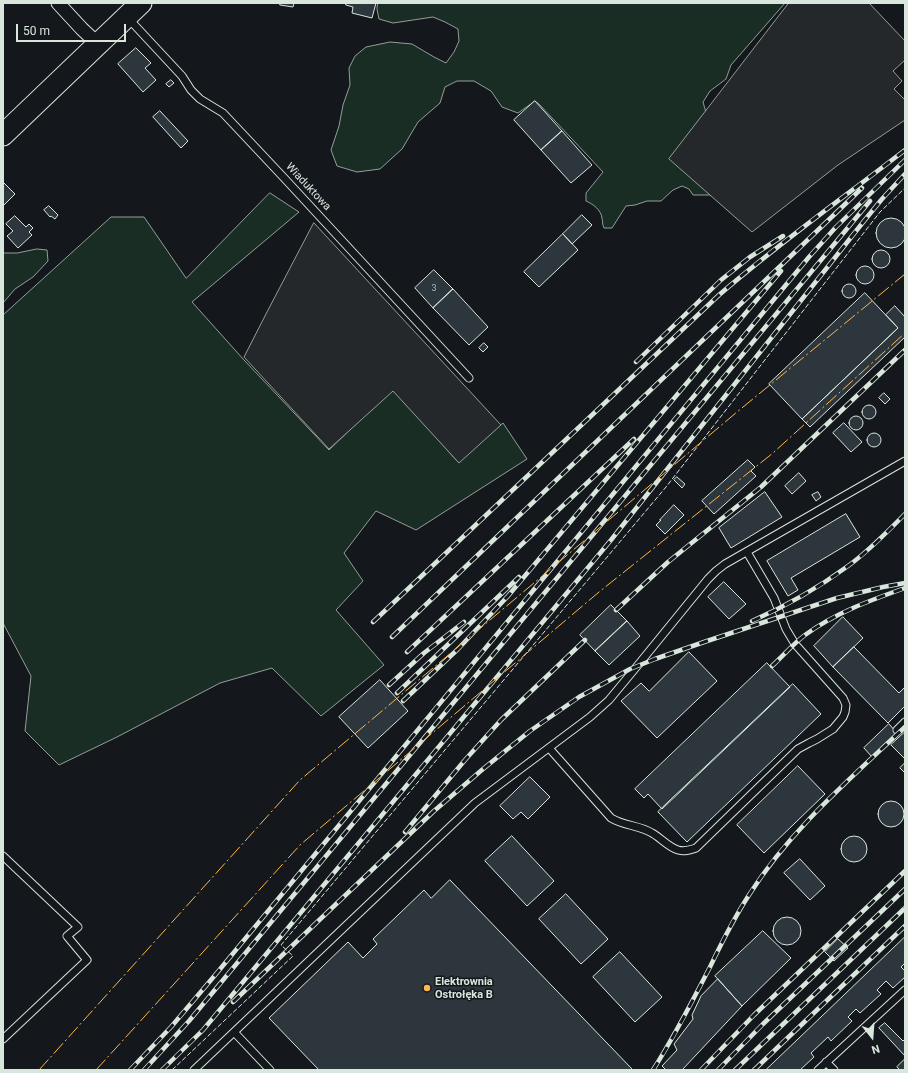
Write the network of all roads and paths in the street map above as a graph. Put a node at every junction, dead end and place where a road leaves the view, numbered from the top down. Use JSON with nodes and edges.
{"nodes":[{"id":1,"x":58,"y":3,"type":"edge"},
{"id":2,"x":133,"y":10,"type":"edge"},
{"id":3,"x":98,"y":44,"type":"junction"},
{"id":4,"x":3,"y":135,"type":"edge"},
{"id":5,"x":470,"y":378,"type":"dead end"},
{"id":6,"x":905,"y":462,"type":"edge"},
{"id":7,"x":747,"y":552,"type":"junction"},
{"id":8,"x":905,"y":722,"type":"edge"},
{"id":9,"x":896,"y":730,"type":"dead end"},
{"id":10,"x":549,"y":748,"type":"junction"},
{"id":11,"x":3,"y":856,"type":"edge"},
{"id":12,"x":905,"y":990,"type":"edge"},
{"id":13,"x":234,"y":1032,"type":"junction"},
{"id":14,"x":3,"y":1039,"type":"edge"},
{"id":15,"x":826,"y":1062,"type":"junction"},
{"id":16,"x":194,"y":1070,"type":"edge"},
{"id":17,"x":270,"y":1070,"type":"edge"},
{"id":18,"x":818,"y":1070,"type":"edge"},
{"id":19,"x":834,"y":1070,"type":"edge"}],
"edges":[{"from":1,"to":3,"type":"street"},
{"from":2,"to":3,"type":"main road"},
{"from":2,"to":5,"type":"lane","name":"Wiaduktowa"},
{"from":3,"to":4,"type":"main road"},
{"from":6,"to":7,"type":"lane"},
{"from":7,"to":10,"type":"lane"},
{"from":7,"to":10,"type":"lane"},
{"from":8,"to":9,"type":"lane"},
{"from":10,"to":13,"type":"lane"},
{"from":11,"to":14,"type":"lane"},
{"from":12,"to":15,"type":"lane"},
{"from":13,"to":16,"type":"lane"},
{"from":13,"to":17,"type":"lane"},
{"from":15,"to":18,"type":"lane"},
{"from":15,"to":19,"type":"lane"}]}
